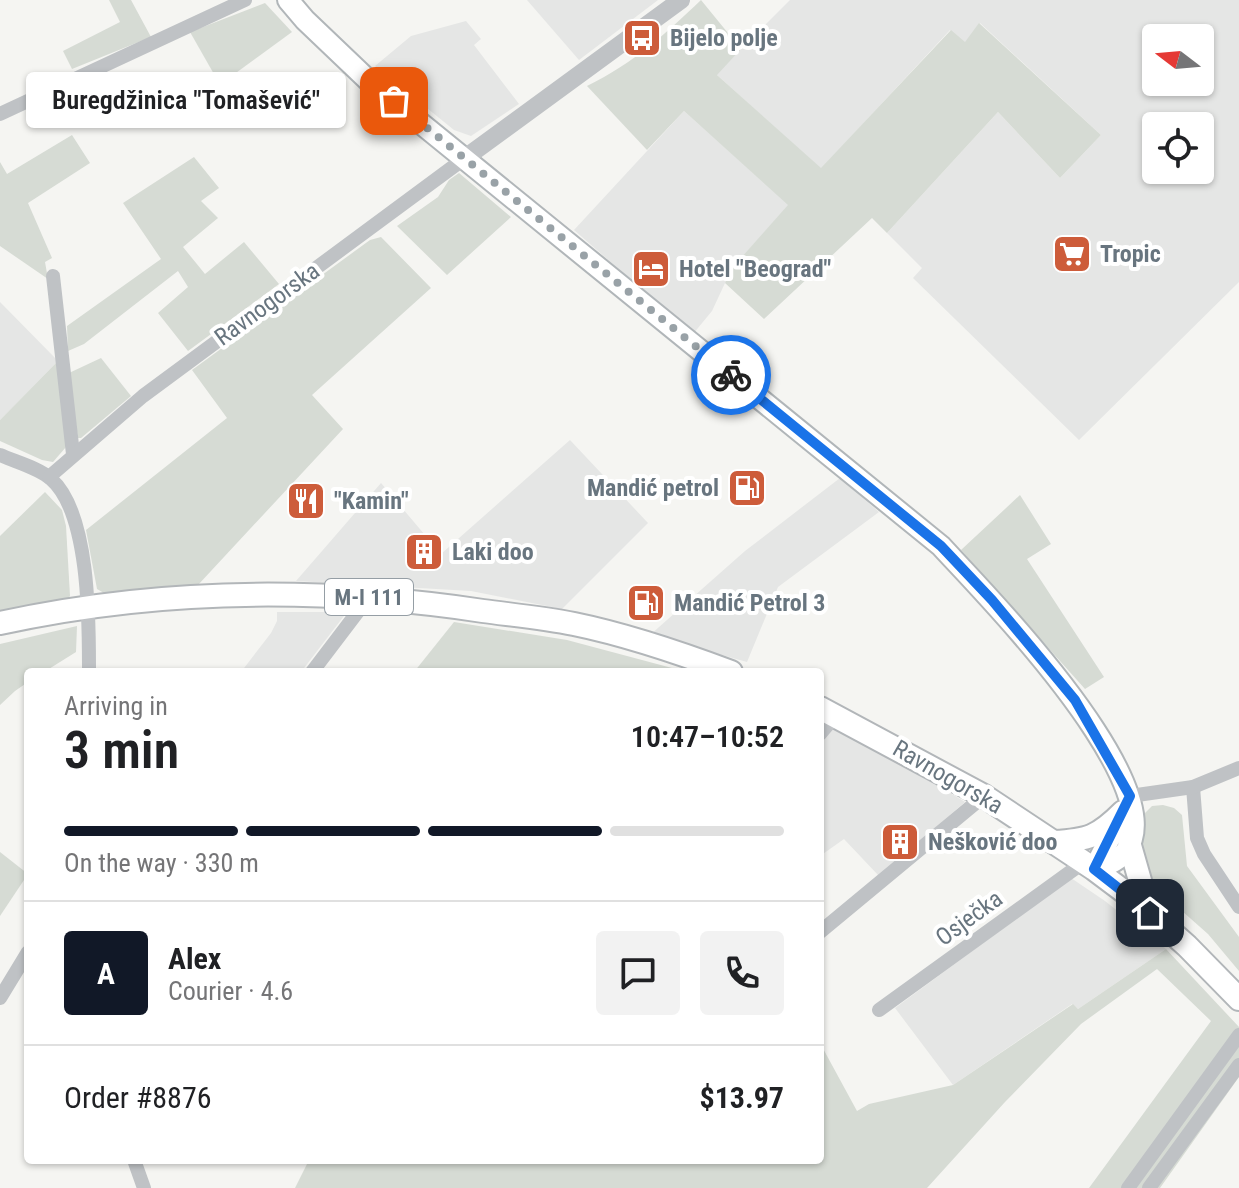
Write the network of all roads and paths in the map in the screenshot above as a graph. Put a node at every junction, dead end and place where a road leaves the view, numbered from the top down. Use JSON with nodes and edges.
{"nodes":[{"id":1,"x":245,"y":0,"type":"edge"},
{"id":2,"x":288,"y":0,"type":"edge"},
{"id":3,"x":681,"y":0,"type":"edge"},
{"id":4,"x":0,"y":114,"type":"edge"},
{"id":5,"x":465,"y":158,"type":"junction"},
{"id":6,"x":53,"y":276,"type":"dead end"},
{"id":7,"x":73,"y":454,"type":"junction"},
{"id":8,"x":0,"y":455,"type":"edge"},
{"id":9,"x":49,"y":477,"type":"junction"},
{"id":10,"x":369,"y":597,"type":"junction"},
{"id":11,"x":88,"y":605,"type":"junction"},
{"id":12,"x":0,"y":623,"type":"edge"},
{"id":13,"x":89,"y":668,"type":"edge"},
{"id":14,"x":315,"y":668,"type":"edge"},
{"id":15,"x":718,"y":668,"type":"edge"},
{"id":16,"x":828,"y":711,"type":"edge"},
{"id":17,"x":1239,"y":768,"type":"edge"},
{"id":18,"x":1193,"y":787,"type":"junction"},
{"id":19,"x":984,"y":796,"type":"junction"},
{"id":20,"x":1126,"y":804,"type":"junction"},
{"id":21,"x":1054,"y":842,"type":"junction"},
{"id":22,"x":1129,"y":842,"type":"junction"},
{"id":23,"x":1089,"y":866,"type":"junction"},
{"id":24,"x":1239,"y":907,"type":"edge"},
{"id":25,"x":1150,"y":913,"type":"junction"},
{"id":26,"x":824,"y":929,"type":"edge"},
{"id":27,"x":24,"y":959,"type":"edge"},
{"id":28,"x":0,"y":998,"type":"edge"},
{"id":29,"x":1239,"y":999,"type":"edge"},
{"id":30,"x":879,"y":1010,"type":"dead end"},
{"id":31,"x":1239,"y":1035,"type":"edge"},
{"id":32,"x":1239,"y":1065,"type":"edge"},
{"id":33,"x":135,"y":1164,"type":"edge"},
{"id":34,"x":144,"y":1188,"type":"edge"},
{"id":35,"x":1128,"y":1188,"type":"edge"},
{"id":36,"x":1149,"y":1188,"type":"edge"}],
"edges":[{"from":1,"to":4,"type":"street"},
{"from":2,"to":5,"type":"main road"},
{"from":3,"to":5,"type":"street"},
{"from":5,"to":7,"type":"street","name":"Ravnogorska"},
{"from":5,"to":20,"type":"main road"},
{"from":6,"to":7,"type":"street"},
{"from":7,"to":9,"type":"street","name":"Ravnogorska"},
{"from":8,"to":9,"type":"street"},
{"from":9,"to":11,"type":"street"},
{"from":10,"to":11,"type":"main road","number":"M-I 111"},
{"from":10,"to":14,"type":"street"},
{"from":10,"to":15,"type":"main road","number":"M-I 111"},
{"from":11,"to":12,"type":"main road","number":"M-I 111"},
{"from":11,"to":13,"type":"street"},
{"from":16,"to":19,"type":"main road","name":"Ravnogorska"},
{"from":17,"to":18,"type":"street"},
{"from":18,"to":20,"type":"street"},
{"from":18,"to":24,"type":"street"},
{"from":19,"to":21,"type":"main road","name":"Ravnogorska"},
{"from":19,"to":26,"type":"street"},
{"from":20,"to":21,"type":"main road"},
{"from":20,"to":22,"type":"main road"},
{"from":20,"to":23,"type":"main road"},
{"from":21,"to":23,"type":"main road","name":"Ravnogorska"},
{"from":22,"to":23,"type":"main road"},
{"from":22,"to":25,"type":"main road"},
{"from":23,"to":25,"type":"main road","name":"Ravnogorska"},
{"from":23,"to":30,"type":"street","name":"Osječka"},
{"from":25,"to":29,"type":"main road","name":"Ravnogorska"},
{"from":27,"to":28,"type":"street"},
{"from":31,"to":35,"type":"street"},
{"from":32,"to":36,"type":"street"},
{"from":33,"to":34,"type":"street"}]}
